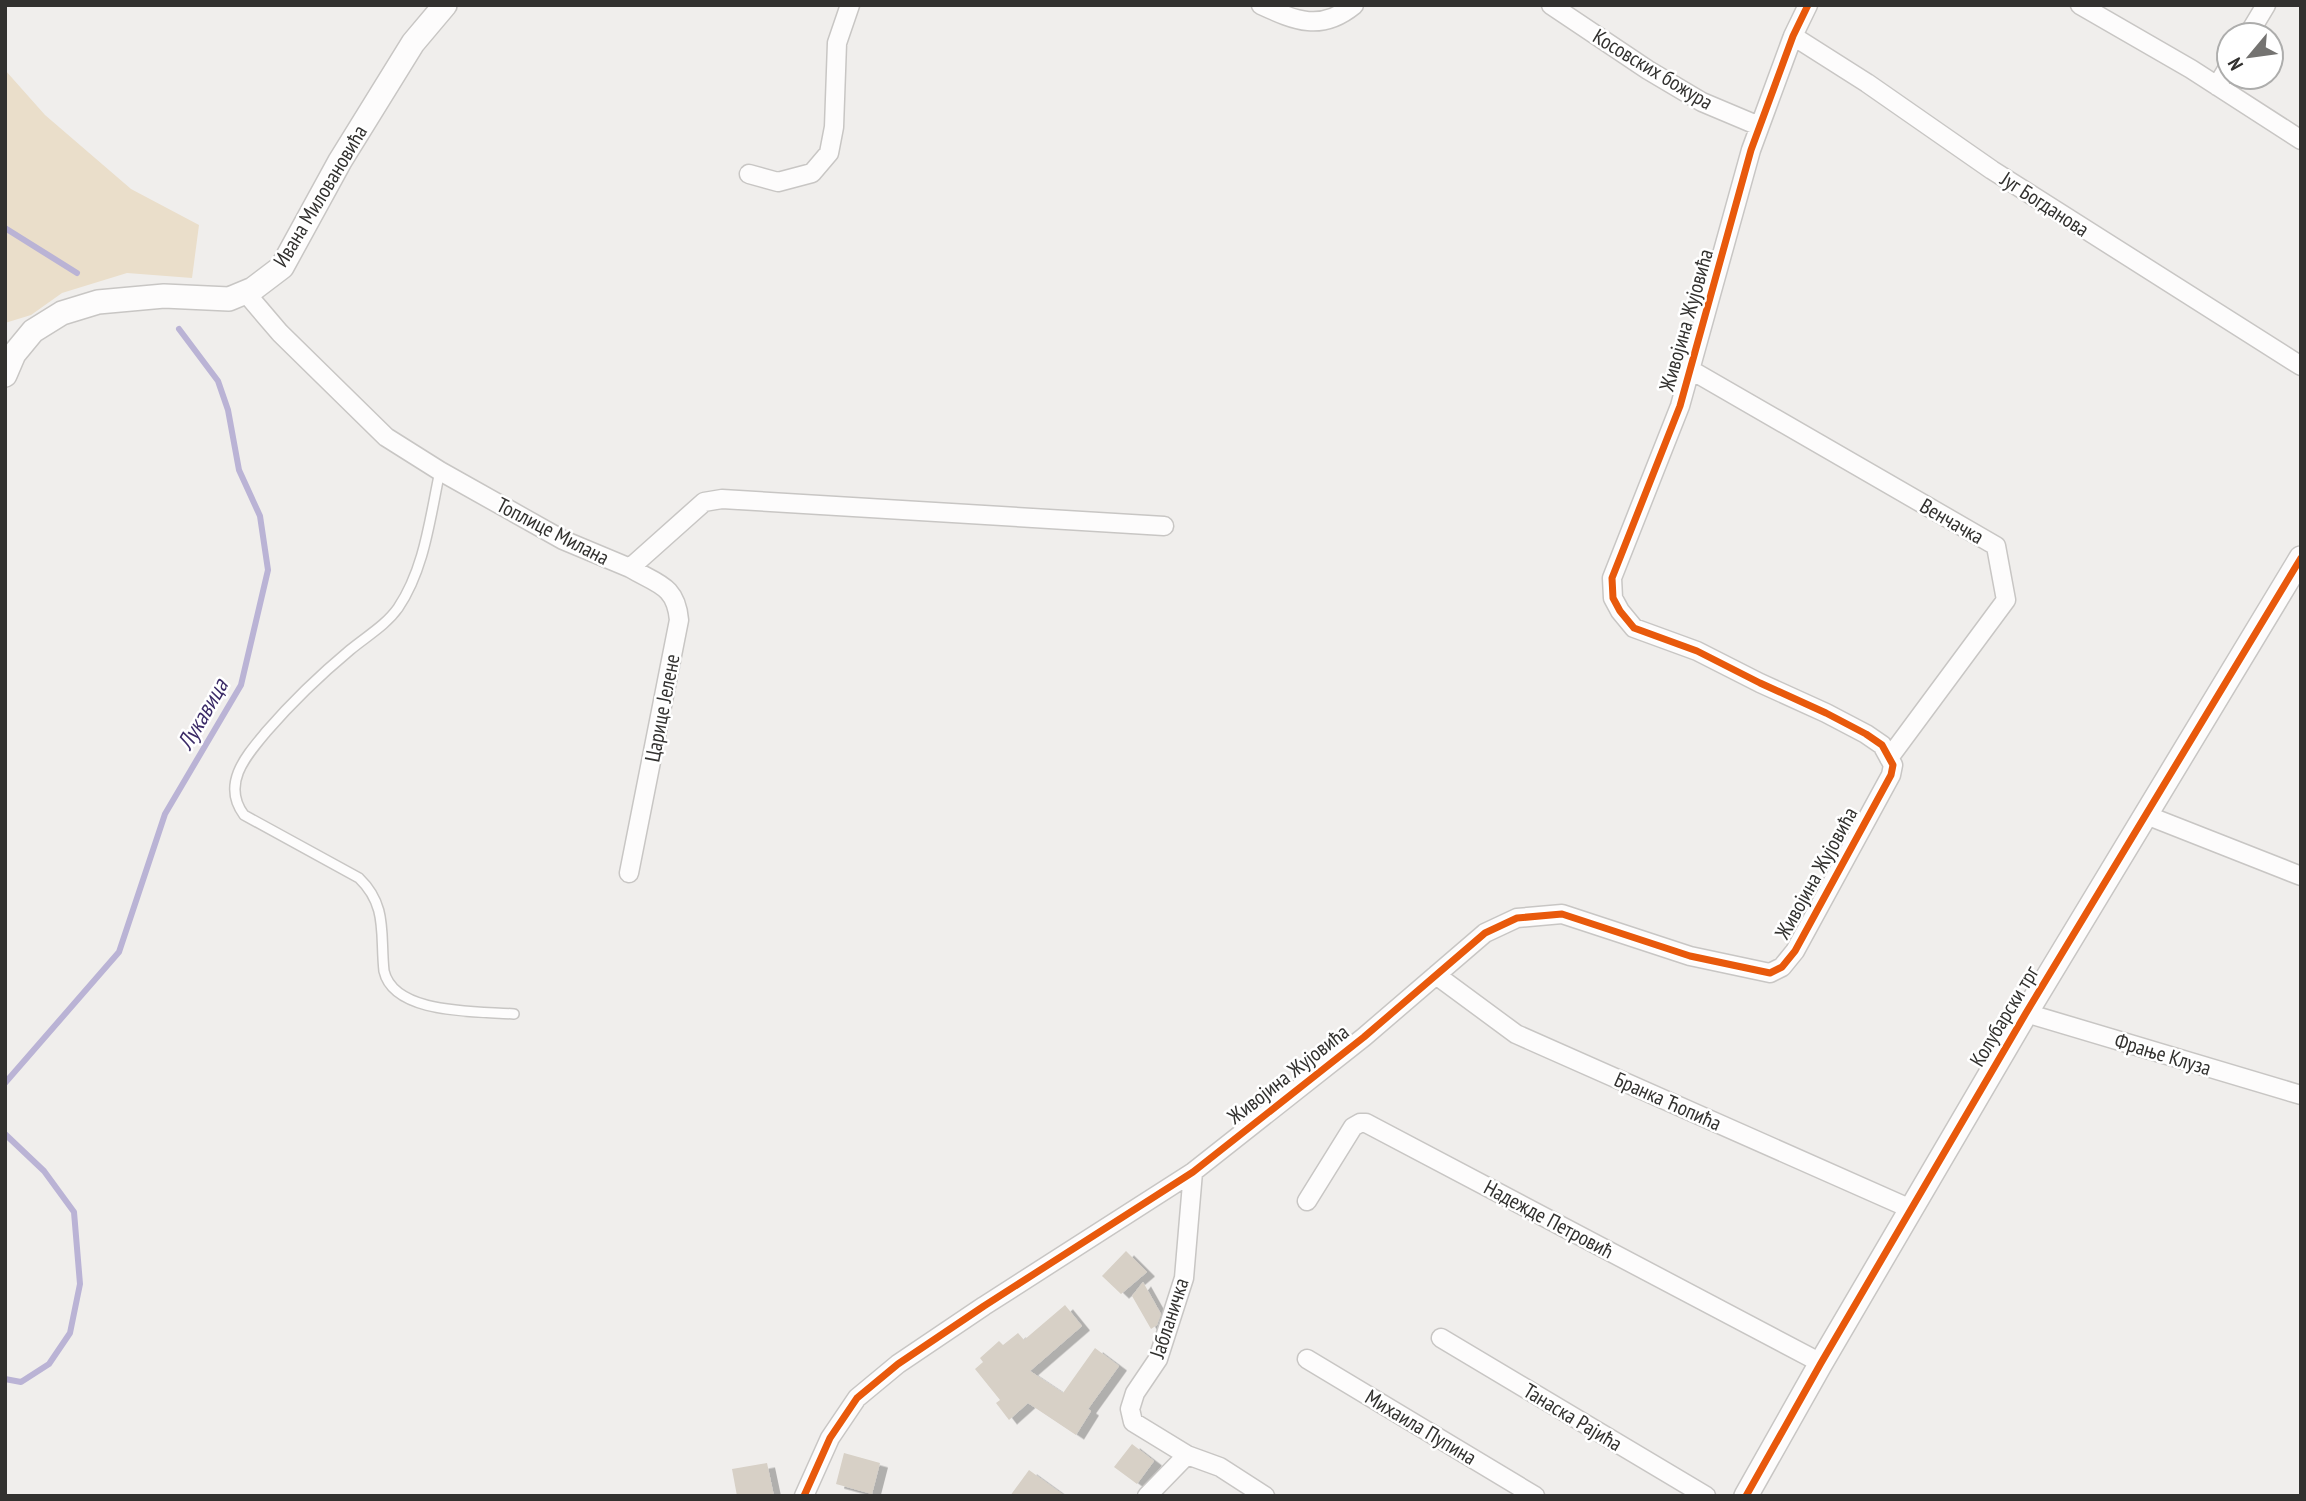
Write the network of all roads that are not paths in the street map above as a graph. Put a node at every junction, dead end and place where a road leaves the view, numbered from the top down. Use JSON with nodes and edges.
{"nodes":[{"id":1,"x":445,"y":5,"type":"edge"},
{"id":2,"x":850,"y":5,"type":"edge"},
{"id":3,"x":1261,"y":5,"type":"edge"},
{"id":4,"x":1354,"y":5,"type":"edge"},
{"id":5,"x":1551,"y":5,"type":"edge"},
{"id":6,"x":1808,"y":5,"type":"edge"},
{"id":7,"x":2080,"y":5,"type":"edge"},
{"id":8,"x":2266,"y":5,"type":"edge"},
{"id":9,"x":2256,"y":21,"type":"edge"},
{"id":10,"x":1793,"y":36,"type":"junction"},
{"id":11,"x":2215,"y":85,"type":"edge"},
{"id":12,"x":2225,"y":91,"type":"edge"},
{"id":13,"x":1759,"y":126,"type":"junction"},
{"id":14,"x":2301,"y":139,"type":"edge"},
{"id":15,"x":748,"y":174,"type":"dead end"},
{"id":16,"x":245,"y":292,"type":"junction"},
{"id":17,"x":2301,"y":366,"type":"edge"},
{"id":18,"x":1691,"y":370,"type":"junction"},
{"id":19,"x":5,"y":374,"type":"edge"},
{"id":20,"x":440,"y":471,"type":"junction"},
{"id":21,"x":1164,"y":526,"type":"dead end"},
{"id":22,"x":2301,"y":558,"type":"edge"},
{"id":23,"x":630,"y":568,"type":"junction"},
{"id":24,"x":1889,"y":758,"type":"junction"},
{"id":25,"x":2147,"y":815,"type":"junction"},
{"id":26,"x":629,"y":873,"type":"dead end"},
{"id":27,"x":2301,"y":876,"type":"edge"},
{"id":28,"x":1436,"y":975,"type":"junction"},
{"id":29,"x":2026,"y":1013,"type":"junction"},
{"id":30,"x":513,"y":1014,"type":"dead end"},
{"id":31,"x":2301,"y":1095,"type":"edge"},
{"id":32,"x":1193,"y":1172,"type":"junction"},
{"id":33,"x":1307,"y":1201,"type":"dead end"},
{"id":34,"x":1911,"y":1209,"type":"junction"},
{"id":35,"x":1441,"y":1338,"type":"dead end"},
{"id":36,"x":1307,"y":1359,"type":"dead end"},
{"id":37,"x":1821,"y":1363,"type":"junction"},
{"id":38,"x":1187,"y":1455,"type":"junction"},
{"id":39,"x":1748,"y":1495,"type":"edge"},
{"id":40,"x":804,"y":1496,"type":"edge"},
{"id":41,"x":1147,"y":1496,"type":"edge"},
{"id":42,"x":1265,"y":1496,"type":"edge"},
{"id":43,"x":1535,"y":1496,"type":"edge"},
{"id":44,"x":1706,"y":1496,"type":"edge"}],
"edges":[{"from":1,"to":16,"type":"street","name":"Ивана Миловановића"},
{"from":2,"to":15,"type":"street"},
{"from":3,"to":4,"type":"street"},
{"from":5,"to":13,"type":"street","name":"Косовских божура"},
{"from":6,"to":10,"type":"street","name":"Живојина Жујовића"},
{"from":7,"to":11,"type":"street"},
{"from":8,"to":9,"type":"street"},
{"from":10,"to":13,"type":"street","name":"Живојина Жујовића"},
{"from":10,"to":17,"type":"street","name":"Југ Богданова"},
{"from":12,"to":14,"type":"street"},
{"from":13,"to":18,"type":"street","name":"Живојина Жујовића"},
{"from":16,"to":19,"type":"street","name":"Ивана Миловановића"},
{"from":16,"to":20,"type":"street","name":"Топлице Милана"},
{"from":18,"to":24,"type":"street","name":"Живојина Жујовића"},
{"from":18,"to":24,"type":"street","name":"Венчачка"},
{"from":20,"to":23,"type":"street","name":"Топлице Милана"},
{"from":20,"to":30,"type":"lane"},
{"from":21,"to":23,"type":"street","name":"Топлице Милана"},
{"from":22,"to":25,"type":"street","name":"Колубарски трг"},
{"from":23,"to":26,"type":"street","name":"Царице Јелене"},
{"from":24,"to":28,"type":"street","name":"Живојина Жујовића"},
{"from":25,"to":27,"type":"street"},
{"from":25,"to":29,"type":"street","name":"Колубарски трг"},
{"from":28,"to":32,"type":"street","name":"Живојина Жујовића"},
{"from":28,"to":34,"type":"street","name":"Бранка Ћопића"},
{"from":29,"to":31,"type":"street","name":"Фрање Клуза"},
{"from":29,"to":34,"type":"street","name":"Колубарски трг"},
{"from":32,"to":38,"type":"street","name":"Јабланичка"},
{"from":32,"to":40,"type":"street","name":"Живојина Жујовића"},
{"from":33,"to":37,"type":"street","name":"Надежде Петровић"},
{"from":34,"to":37,"type":"street","name":"Колубарски трг"},
{"from":35,"to":44,"type":"street","name":"Танаска Рајића"},
{"from":36,"to":43,"type":"street","name":"Михаила Пупина"},
{"from":37,"to":39,"type":"street","name":"Колубарски трг"},
{"from":38,"to":41,"type":"street"},
{"from":38,"to":42,"type":"street","name":"Јабланичка"}]}
